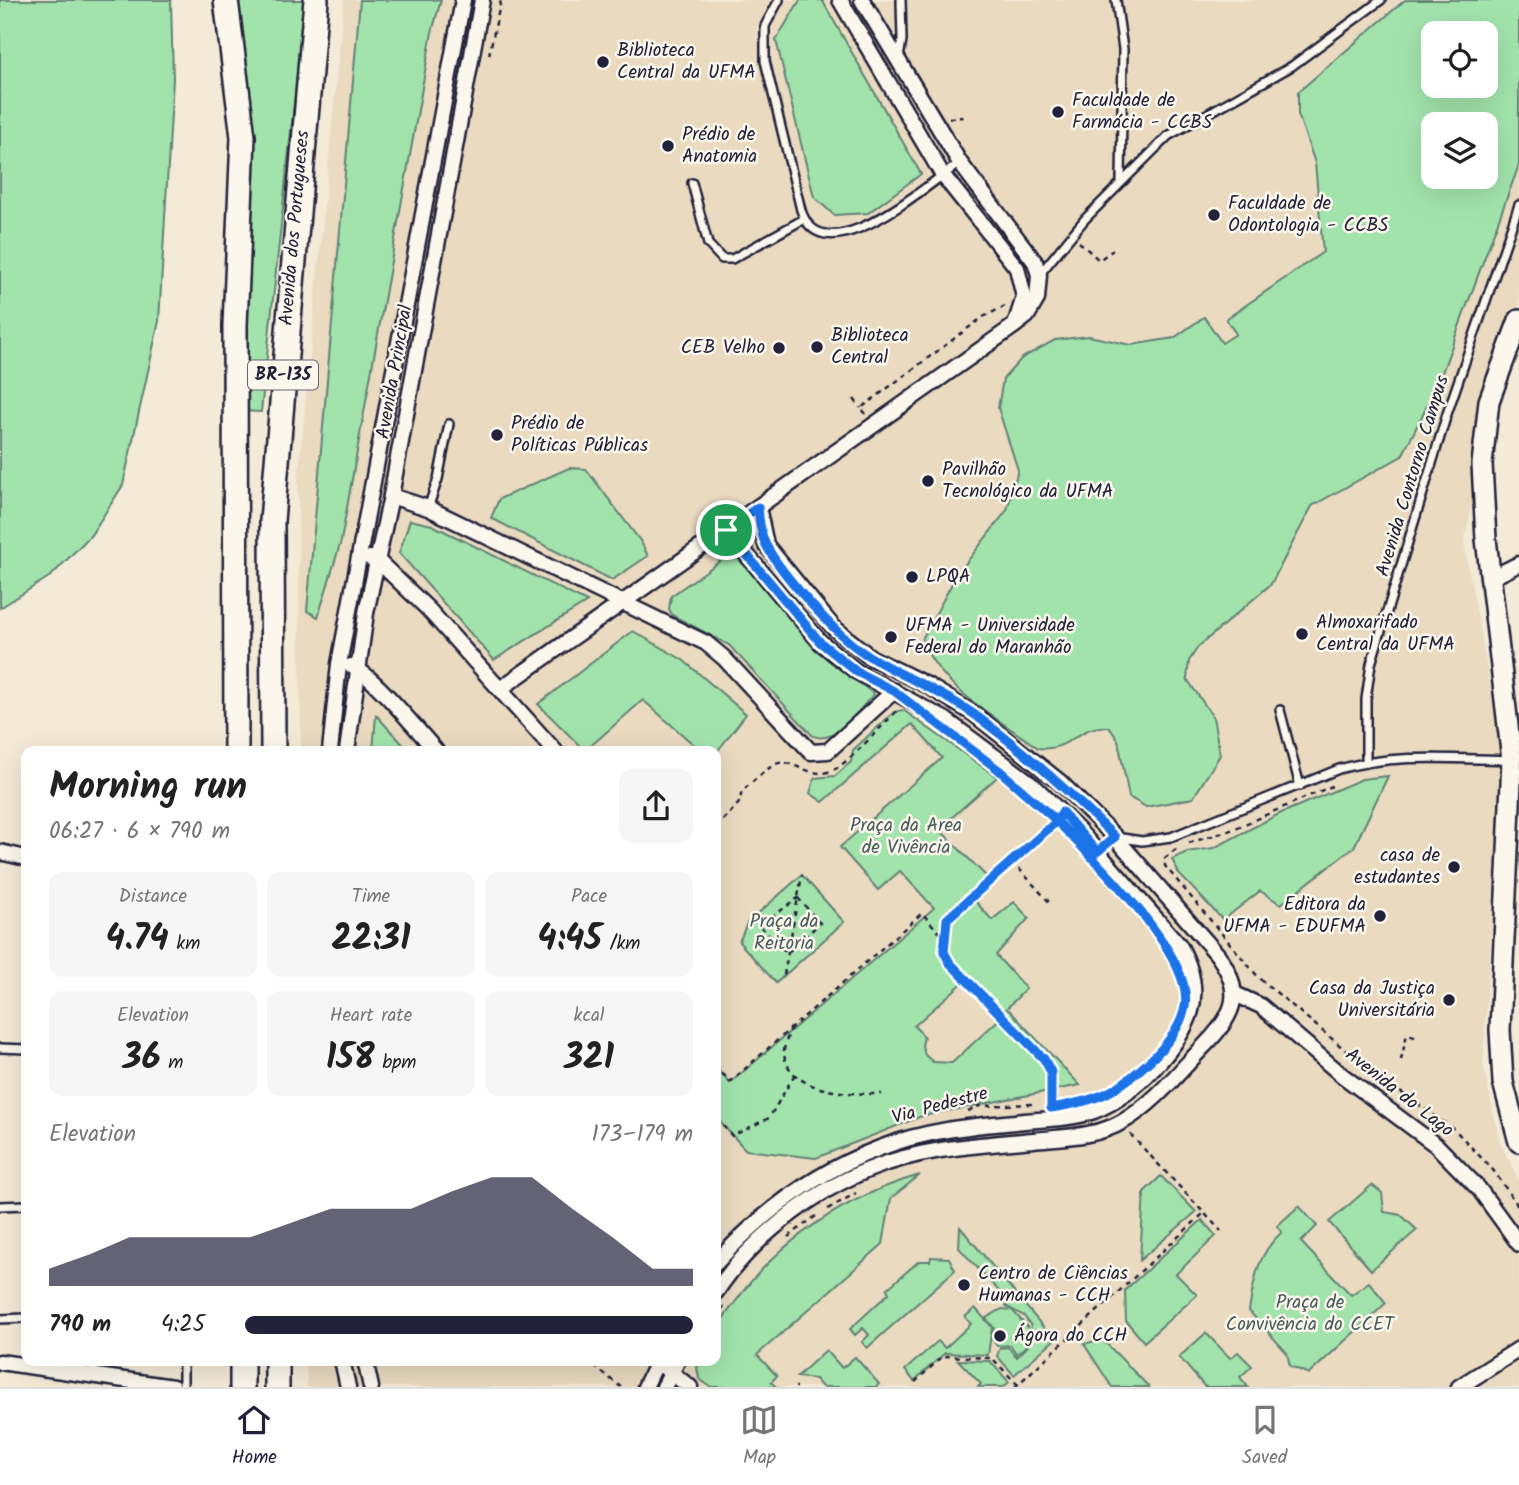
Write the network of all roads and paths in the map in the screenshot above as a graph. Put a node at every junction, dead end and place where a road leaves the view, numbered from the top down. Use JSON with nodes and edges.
{"nodes":[{"id":1,"x":226,"y":0,"type":"edge"},
{"id":2,"x":316,"y":0,"type":"edge"},
{"id":3,"x":463,"y":0,"type":"edge"},
{"id":4,"x":482,"y":0,"type":"edge"},
{"id":5,"x":779,"y":0,"type":"edge"},
{"id":6,"x":841,"y":0,"type":"edge"},
{"id":7,"x":862,"y":0,"type":"edge"},
{"id":8,"x":901,"y":0,"type":"edge"},
{"id":9,"x":1116,"y":0,"type":"edge"},
{"id":10,"x":1381,"y":0,"type":"edge"},
{"id":11,"x":898,"y":61,"type":"junction"},
{"id":12,"x":963,"y":117,"type":"dead end"},
{"id":13,"x":949,"y":118,"type":"dead end"},
{"id":14,"x":960,"y":163,"type":"junction"},
{"id":15,"x":943,"y":174,"type":"junction"},
{"id":16,"x":1121,"y":181,"type":"junction"},
{"id":17,"x":692,"y":183,"type":"dead end"},
{"id":18,"x":1519,"y":205,"type":"edge"},
{"id":19,"x":804,"y":219,"type":"junction"},
{"id":20,"x":1071,"y":235,"type":"junction"},
{"id":21,"x":1113,"y":250,"type":"dead end"},
{"id":22,"x":1039,"y":275,"type":"junction"},
{"id":23,"x":1008,"y":303,"type":"dead end"},
{"id":24,"x":1519,"y":320,"type":"edge"},
{"id":25,"x":1014,"y":326,"type":"junction"},
{"id":26,"x":854,"y":399,"type":"dead end"},
{"id":27,"x":861,"y":408,"type":"junction"},
{"id":28,"x":450,"y":424,"type":"dead end"},
{"id":29,"x":874,"y":425,"type":"junction"},
{"id":30,"x":391,"y":496,"type":"junction"},
{"id":31,"x":758,"y":507,"type":"junction"},
{"id":32,"x":428,"y":508,"type":"junction"},
{"id":33,"x":726,"y":530,"type":"junction"},
{"id":34,"x":359,"y":555,"type":"junction"},
{"id":35,"x":377,"y":560,"type":"junction"},
{"id":36,"x":1519,"y":564,"type":"edge"},
{"id":37,"x":1493,"y":577,"type":"junction"},
{"id":38,"x":622,"y":603,"type":"junction"},
{"id":39,"x":870,"y":657,"type":"junction"},
{"id":40,"x":339,"y":664,"type":"junction"},
{"id":41,"x":358,"y":668,"type":"junction"},
{"id":42,"x":857,"y":672,"type":"junction"},
{"id":43,"x":500,"y":689,"type":"junction"},
{"id":44,"x":894,"y":691,"type":"junction"},
{"id":45,"x":1280,"y":710,"type":"dead end"},
{"id":46,"x":236,"y":746,"type":"edge"},
{"id":47,"x":273,"y":746,"type":"edge"},
{"id":48,"x":331,"y":746,"type":"edge"},
{"id":49,"x":348,"y":746,"type":"edge"},
{"id":50,"x":431,"y":746,"type":"edge"},
{"id":51,"x":551,"y":746,"type":"edge"},
{"id":52,"x":1512,"y":760,"type":"junction"},
{"id":53,"x":1366,"y":762,"type":"junction"},
{"id":54,"x":1339,"y":782,"type":"dead end"},
{"id":55,"x":1300,"y":786,"type":"junction"},
{"id":56,"x":1062,"y":812,"type":"junction"},
{"id":57,"x":1115,"y":837,"type":"junction"},
{"id":58,"x":0,"y":852,"type":"edge"},
{"id":59,"x":1097,"y":852,"type":"junction"},
{"id":60,"x":21,"y":857,"type":"edge"},
{"id":61,"x":1012,"y":861,"type":"junction"},
{"id":62,"x":802,"y":875,"type":"dead end"},
{"id":63,"x":798,"y":898,"type":"junction"},
{"id":64,"x":1051,"y":904,"type":"dead end"},
{"id":65,"x":946,"y":939,"type":"junction"},
{"id":66,"x":787,"y":953,"type":"junction"},
{"id":67,"x":785,"y":975,"type":"dead end"},
{"id":68,"x":1235,"y":994,"type":"junction"},
{"id":69,"x":791,"y":1027,"type":"junction"},
{"id":70,"x":1418,"y":1037,"type":"dead end"},
{"id":71,"x":0,"y":1048,"type":"edge"},
{"id":72,"x":21,"y":1049,"type":"edge"},
{"id":73,"x":1401,"y":1060,"type":"dead end"},
{"id":74,"x":721,"y":1072,"type":"edge"},
{"id":75,"x":795,"y":1074,"type":"junction"},
{"id":76,"x":882,"y":1094,"type":"dead end"},
{"id":77,"x":959,"y":1114,"type":"dead end"},
{"id":78,"x":721,"y":1124,"type":"edge"},
{"id":79,"x":1121,"y":1136,"type":"dead end"},
{"id":80,"x":1519,"y":1142,"type":"edge"},
{"id":81,"x":867,"y":1187,"type":"dead end"},
{"id":82,"x":21,"y":1205,"type":"edge"},
{"id":83,"x":0,"y":1206,"type":"edge"},
{"id":84,"x":1519,"y":1207,"type":"edge"},
{"id":85,"x":1204,"y":1213,"type":"junction"},
{"id":86,"x":1221,"y":1231,"type":"dead end"},
{"id":87,"x":784,"y":1240,"type":"dead end"},
{"id":88,"x":1519,"y":1244,"type":"edge"},
{"id":89,"x":721,"y":1258,"type":"edge"},
{"id":90,"x":722,"y":1296,"type":"edge"},
{"id":91,"x":0,"y":1318,"type":"edge"},
{"id":92,"x":21,"y":1318,"type":"edge"},
{"id":93,"x":1519,"y":1349,"type":"edge"},
{"id":94,"x":0,"y":1362,"type":"edge"},
{"id":95,"x":21,"y":1363,"type":"edge"},
{"id":96,"x":75,"y":1366,"type":"edge"},
{"id":97,"x":183,"y":1366,"type":"edge"},
{"id":98,"x":242,"y":1366,"type":"edge"},
{"id":99,"x":277,"y":1366,"type":"edge"},
{"id":100,"x":343,"y":1366,"type":"edge"},
{"id":101,"x":366,"y":1366,"type":"edge"},
{"id":102,"x":594,"y":1366,"type":"edge"},
{"id":103,"x":655,"y":1366,"type":"edge"},
{"id":104,"x":674,"y":1366,"type":"edge"},
{"id":105,"x":94,"y":1367,"type":"edge"},
{"id":106,"x":915,"y":1382,"type":"dead end"},
{"id":107,"x":1016,"y":1386,"type":"edge"},
{"id":108,"x":173,"y":1387,"type":"edge"},
{"id":109,"x":183,"y":1387,"type":"edge"},
{"id":110,"x":242,"y":1387,"type":"edge"},
{"id":111,"x":277,"y":1387,"type":"edge"},
{"id":112,"x":348,"y":1387,"type":"edge"},
{"id":113,"x":371,"y":1387,"type":"edge"},
{"id":114,"x":621,"y":1387,"type":"edge"},
{"id":115,"x":645,"y":1387,"type":"edge"},
{"id":116,"x":664,"y":1387,"type":"edge"},
{"id":117,"x":690,"y":1387,"type":"edge"},
{"id":118,"x":1459,"y":1387,"type":"edge"}],
"edges":[{"from":1,"to":46,"type":"highway","number":"BR-135"},
{"from":2,"to":47,"type":"highway","name":"Avenida dos Portugueses","number":"BR-135"},
{"from":3,"to":34,"type":"street","name":"Avenida Principal"},
{"from":4,"to":30,"type":"street","name":"Avenida Principal"},
{"from":5,"to":19,"type":"lane"},
{"from":6,"to":15,"type":"street"},
{"from":7,"to":11,"type":"street"},
{"from":8,"to":11,"type":"lane"},
{"from":9,"to":16,"type":"lane"},
{"from":10,"to":16,"type":"lane"},
{"from":11,"to":14,"type":"street"},
{"from":12,"to":13,"type":"path"},
{"from":14,"to":15,"type":"lane"},
{"from":14,"to":22,"type":"street"},
{"from":15,"to":19,"type":"lane"},
{"from":15,"to":25,"type":"street"},
{"from":16,"to":20,"type":"lane"},
{"from":17,"to":19,"type":"lane"},
{"from":18,"to":53,"type":"lane","name":"Avenida Contorno Campus"},
{"from":20,"to":21,"type":"path"},
{"from":20,"to":22,"type":"lane"},
{"from":22,"to":25,"type":"street"},
{"from":23,"to":27,"type":"path"},
{"from":24,"to":37,"type":"main road"},
{"from":25,"to":29,"type":"street"},
{"from":26,"to":27,"type":"path"},
{"from":27,"to":29,"type":"path"},
{"from":28,"to":32,"type":"lane"},
{"from":29,"to":31,"type":"street"},
{"from":30,"to":32,"type":"street"},
{"from":30,"to":35,"type":"street","name":"Avenida Principal"},
{"from":31,"to":33,"type":"street"},
{"from":31,"to":39,"type":"street"},
{"from":32,"to":38,"type":"street"},
{"from":33,"to":38,"type":"street"},
{"from":33,"to":42,"type":"street"},
{"from":34,"to":35,"type":"street"},
{"from":34,"to":40,"type":"street","name":"Avenida Principal"},
{"from":35,"to":41,"type":"street","name":"Avenida Principal"},
{"from":35,"to":43,"type":"street"},
{"from":36,"to":37,"type":"street"},
{"from":37,"to":52,"type":"main road"},
{"from":38,"to":43,"type":"street"},
{"from":38,"to":44,"type":"street"},
{"from":39,"to":42,"type":"street"},
{"from":39,"to":57,"type":"street"},
{"from":40,"to":41,"type":"street"},
{"from":40,"to":48,"type":"street","name":"Avenida Principal"},
{"from":41,"to":49,"type":"street","name":"Avenida Principal"},
{"from":41,"to":50,"type":"street"},
{"from":42,"to":44,"type":"street"},
{"from":43,"to":51,"type":"street"},
{"from":44,"to":56,"type":"street"},
{"from":45,"to":55,"type":"lane"},
{"from":52,"to":53,"type":"lane"},
{"from":52,"to":80,"type":"main road"},
{"from":53,"to":55,"type":"lane"},
{"from":54,"to":84,"type":"path"},
{"from":55,"to":57,"type":"lane"},
{"from":56,"to":59,"type":"street"},
{"from":56,"to":61,"type":"path"},
{"from":57,"to":59,"type":"lane"},
{"from":57,"to":68,"type":"street"},
{"from":58,"to":60,"type":"street"},
{"from":59,"to":89,"type":"street"},
{"from":61,"to":64,"type":"path"},
{"from":61,"to":65,"type":"path"},
{"from":62,"to":63,"type":"path"},
{"from":63,"to":66,"type":"path"},
{"from":63,"to":66,"type":"path"},
{"from":63,"to":66,"type":"path"},
{"from":65,"to":69,"type":"path"},
{"from":65,"to":77,"type":"path","name":"Via Pedestre"},
{"from":66,"to":67,"type":"path"},
{"from":68,"to":88,"type":"street","name":"Avenida do Lago"},
{"from":68,"to":90,"type":"street"},
{"from":69,"to":74,"type":"path"},
{"from":69,"to":75,"type":"path"},
{"from":70,"to":73,"type":"path"},
{"from":71,"to":72,"type":"lane"},
{"from":75,"to":76,"type":"path"},
{"from":75,"to":78,"type":"path"},
{"from":79,"to":85,"type":"path"},
{"from":81,"to":87,"type":"path"},
{"from":82,"to":83,"type":"lane"},
{"from":85,"to":86,"type":"path"},
{"from":85,"to":107,"type":"path"},
{"from":91,"to":92,"type":"lane"},
{"from":93,"to":118,"type":"street"},
{"from":94,"to":95,"type":"street"},
{"from":96,"to":105,"type":"street"},
{"from":97,"to":109,"type":"lane"},
{"from":98,"to":110,"type":"highway"},
{"from":99,"to":111,"type":"highway"},
{"from":100,"to":112,"type":"street"},
{"from":101,"to":113,"type":"street"},
{"from":102,"to":114,"type":"path"},
{"from":103,"to":115,"type":"street"},
{"from":104,"to":116,"type":"street"},
{"from":104,"to":117,"type":"street"},
{"from":105,"to":108,"type":"street"},
{"from":106,"to":107,"type":"path"}]}
